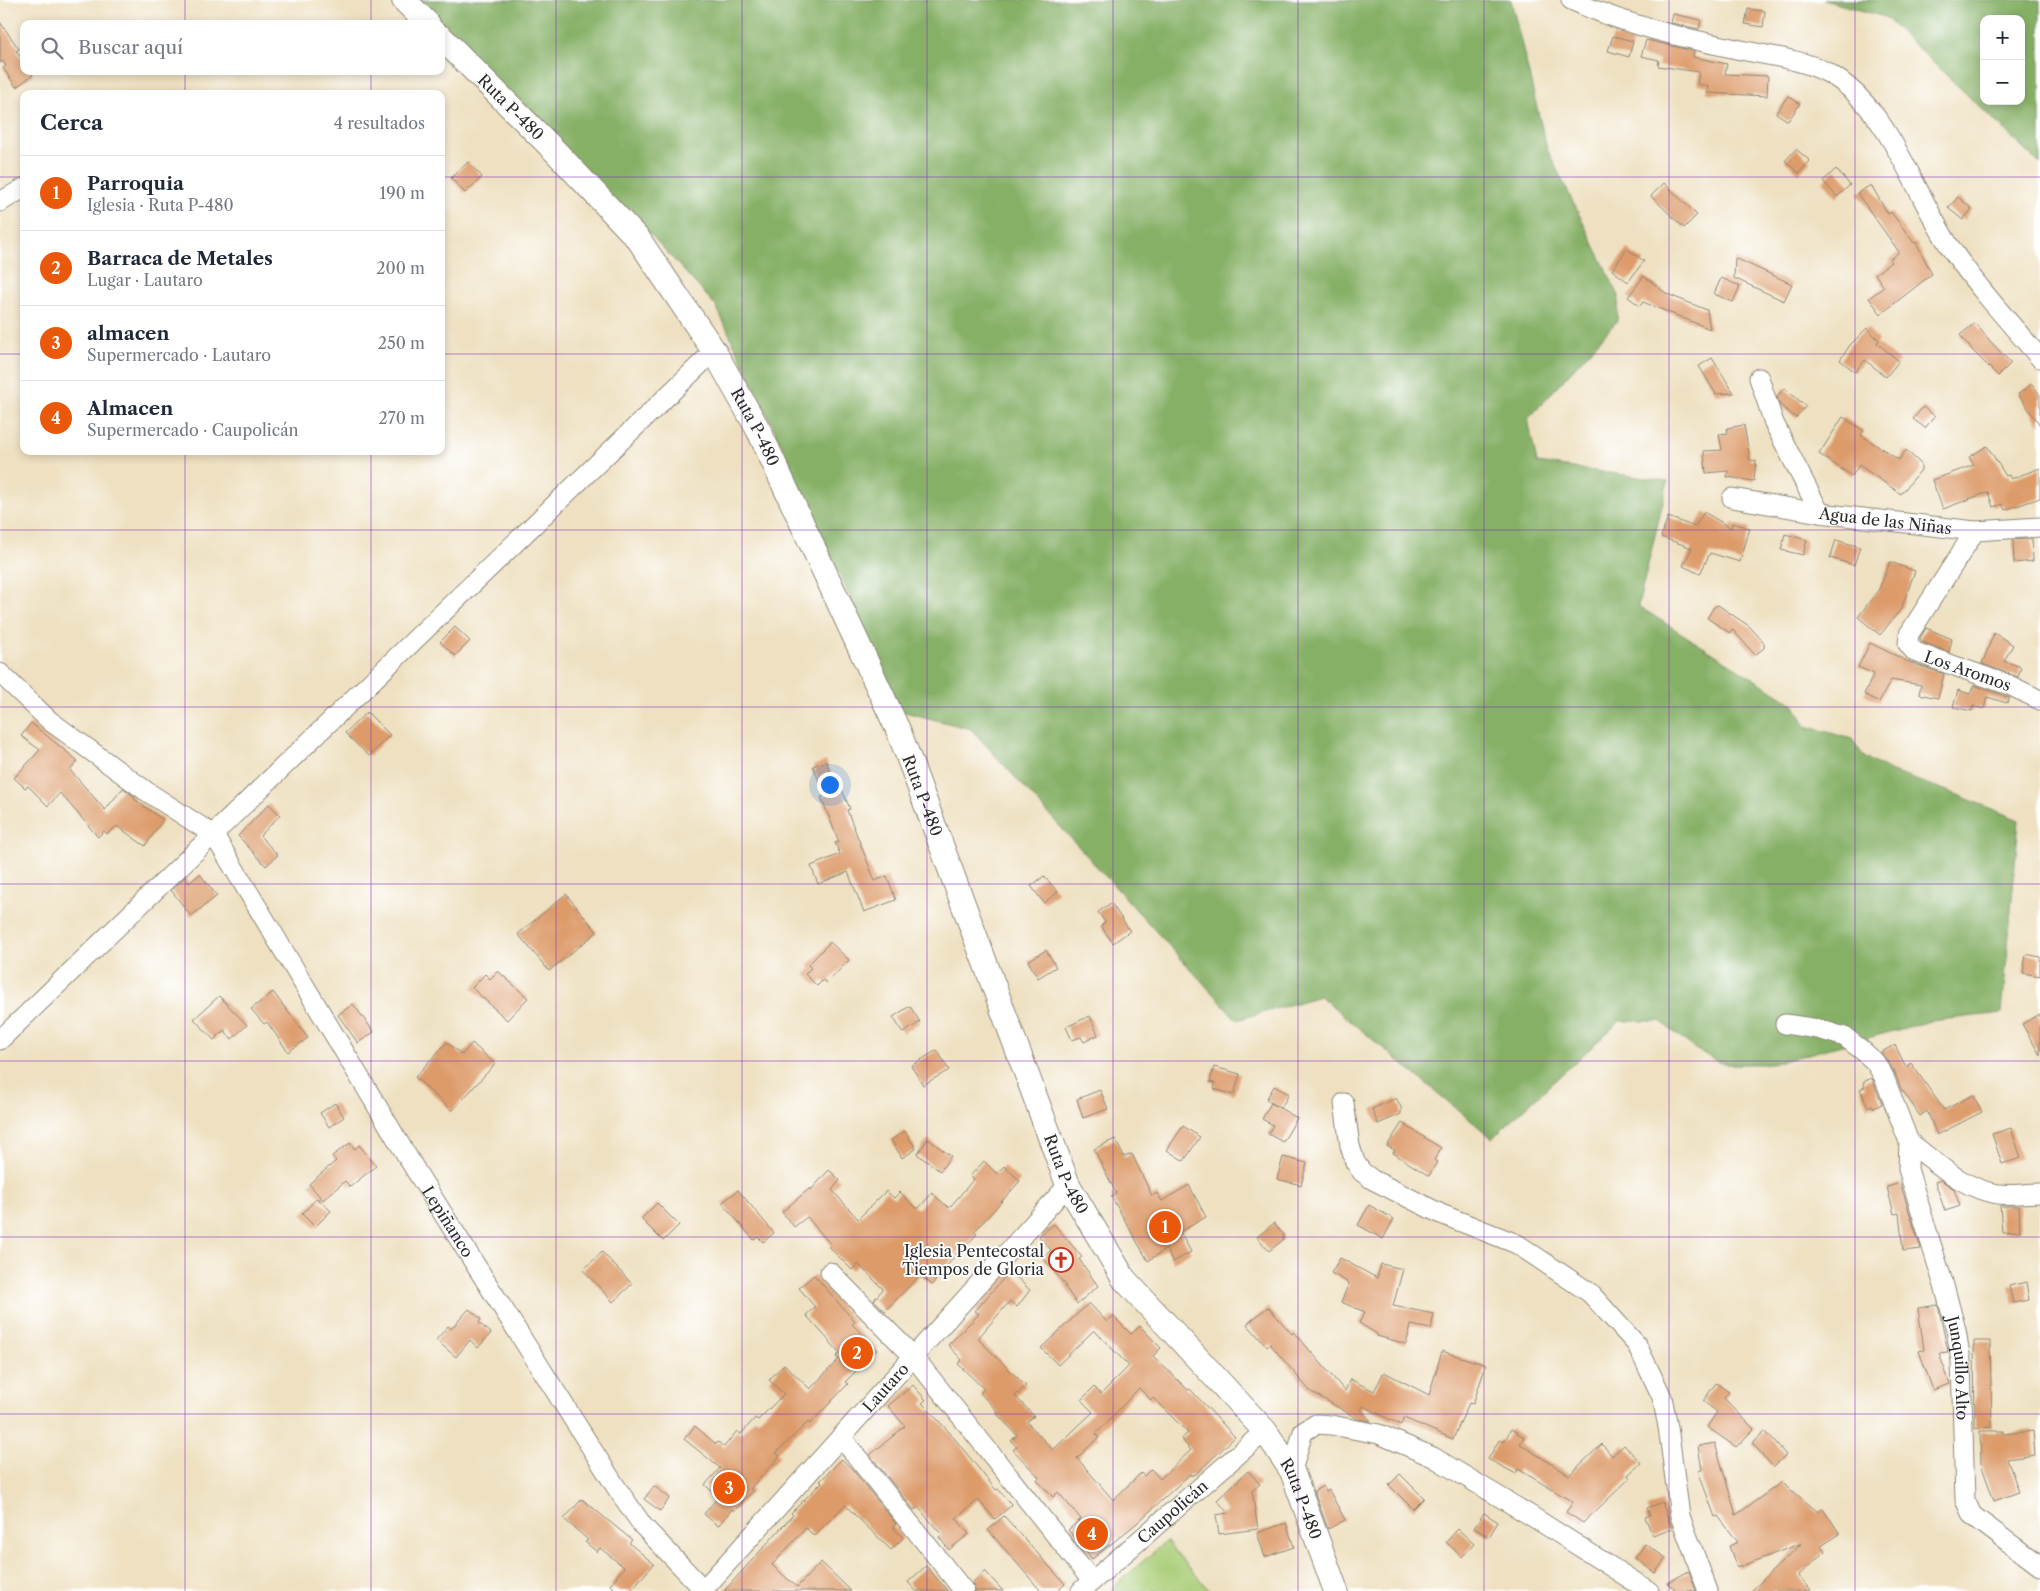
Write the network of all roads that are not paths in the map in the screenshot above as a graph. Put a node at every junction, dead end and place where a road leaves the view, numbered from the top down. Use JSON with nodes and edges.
{"nodes":[{"id":1,"x":404,"y":0,"type":"edge"},
{"id":2,"x":1571,"y":0,"type":"edge"},
{"id":3,"x":424,"y":20,"type":"edge"},
{"id":4,"x":445,"y":41,"type":"edge"},
{"id":5,"x":20,"y":190,"type":"edge"},
{"id":6,"x":0,"y":202,"type":"edge"},
{"id":7,"x":714,"y":352,"type":"junction"},
{"id":8,"x":2040,"y":358,"type":"edge"},
{"id":9,"x":1759,"y":378,"type":"dead end"},
{"id":10,"x":1732,"y":498,"type":"dead end"},
{"id":11,"x":1820,"y":513,"type":"junction"},
{"id":12,"x":2040,"y":527,"type":"edge"},
{"id":13,"x":1975,"y":531,"type":"junction"},
{"id":14,"x":0,"y":673,"type":"edge"},
{"id":15,"x":2040,"y":700,"type":"edge"},
{"id":16,"x":214,"y":835,"type":"junction"},
{"id":17,"x":1785,"y":1024,"type":"dead end"},
{"id":18,"x":0,"y":1040,"type":"edge"},
{"id":19,"x":1344,"y":1103,"type":"dead end"},
{"id":20,"x":1909,"y":1142,"type":"junction"},
{"id":21,"x":1068,"y":1186,"type":"junction"},
{"id":22,"x":2040,"y":1193,"type":"edge"},
{"id":23,"x":830,"y":1272,"type":"dead end"},
{"id":24,"x":913,"y":1356,"type":"junction"},
{"id":25,"x":1265,"y":1431,"type":"junction"},
{"id":26,"x":841,"y":1437,"type":"junction"},
{"id":27,"x":1292,"y":1471,"type":"junction"},
{"id":28,"x":2040,"y":1566,"type":"edge"},
{"id":29,"x":1087,"y":1586,"type":"edge"},
{"id":30,"x":704,"y":1590,"type":"edge"},
{"id":31,"x":964,"y":1591,"type":"edge"},
{"id":32,"x":1336,"y":1591,"type":"edge"},
{"id":33,"x":1649,"y":1591,"type":"edge"},
{"id":34,"x":1708,"y":1591,"type":"edge"}],
"edges":[{"from":1,"to":3,"type":"street"},
{"from":2,"to":8,"type":"street"},
{"from":4,"to":7,"type":"street","name":"Ruta P-480"},
{"from":5,"to":6,"type":"street"},
{"from":7,"to":16,"type":"street"},
{"from":7,"to":21,"type":"street","name":"Ruta P-480"},
{"from":9,"to":11,"type":"street"},
{"from":10,"to":11,"type":"street","name":"Agua de las Niñas"},
{"from":11,"to":13,"type":"street","name":"Agua de las Niñas"},
{"from":12,"to":13,"type":"street","name":"Agua de las Niñas"},
{"from":13,"to":15,"type":"street","name":"Los Aromos"},
{"from":14,"to":16,"type":"street"},
{"from":16,"to":18,"type":"street"},
{"from":16,"to":30,"type":"street","name":"Lepiñanco"},
{"from":17,"to":20,"type":"street","name":"Junquillo Alto"},
{"from":19,"to":34,"type":"street"},
{"from":20,"to":22,"type":"street"},
{"from":20,"to":28,"type":"street","name":"Junquillo Alto"},
{"from":21,"to":24,"type":"street","name":"Lautaro"},
{"from":21,"to":25,"type":"street","name":"Ruta P-480"},
{"from":23,"to":24,"type":"street"},
{"from":24,"to":26,"type":"street","name":"Lautaro"},
{"from":24,"to":29,"type":"street"},
{"from":25,"to":27,"type":"street","name":"Ruta P-480"},
{"from":25,"to":29,"type":"street","name":"Caupolicán"},
{"from":26,"to":30,"type":"street","name":"Lautaro"},
{"from":26,"to":31,"type":"street"},
{"from":27,"to":32,"type":"street","name":"Ruta P-480"},
{"from":27,"to":33,"type":"street"}]}
